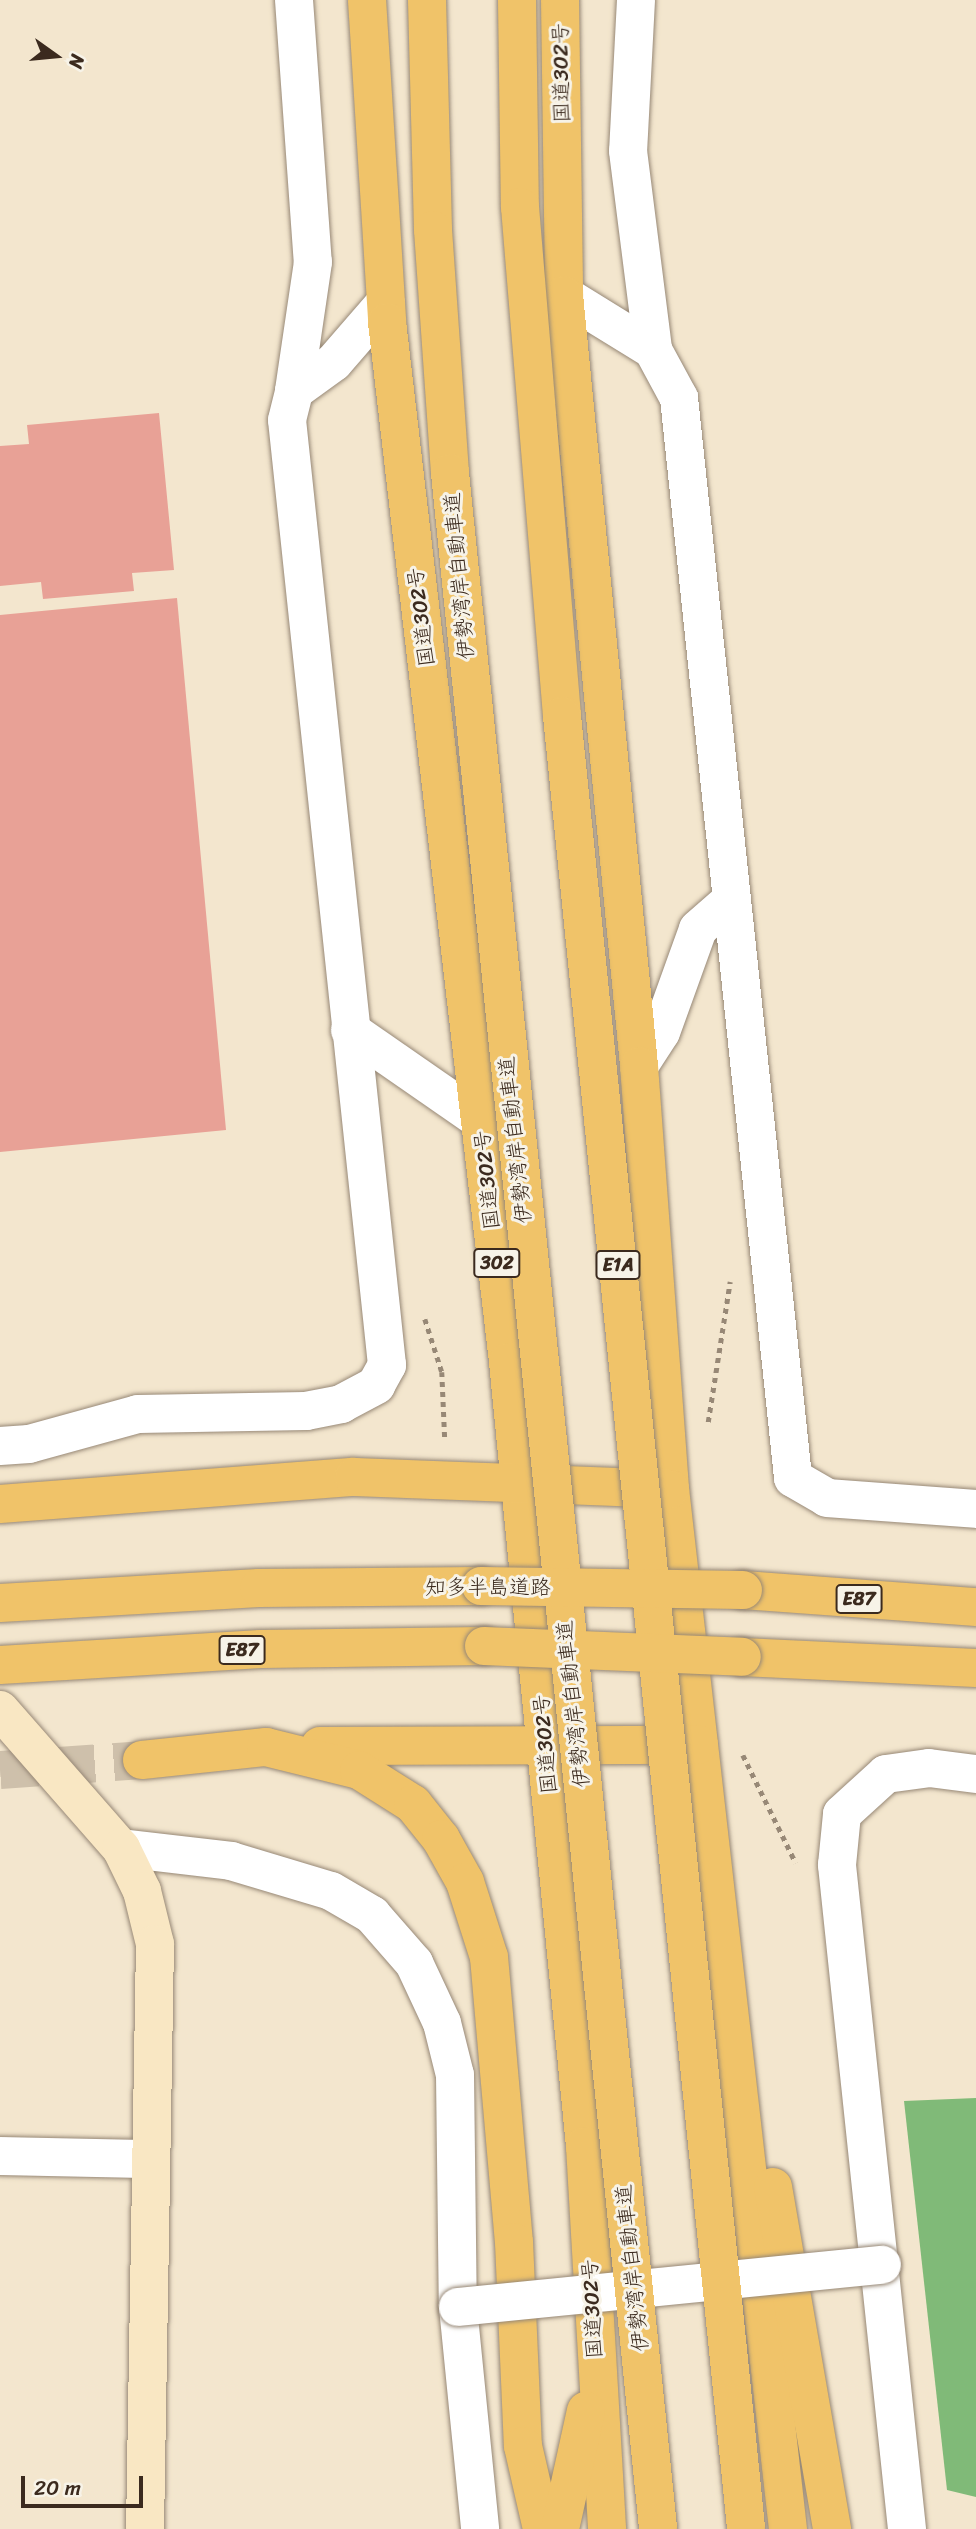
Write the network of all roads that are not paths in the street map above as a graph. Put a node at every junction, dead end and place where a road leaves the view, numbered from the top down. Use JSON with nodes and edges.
{"nodes":[{"id":1,"x":294,"y":0,"type":"edge"},
{"id":2,"x":367,"y":0,"type":"edge"},
{"id":3,"x":427,"y":0,"type":"edge"},
{"id":4,"x":517,"y":0,"type":"edge"},
{"id":5,"x":560,"y":0,"type":"edge"},
{"id":6,"x":636,"y":0,"type":"edge"},
{"id":7,"x":564,"y":295,"type":"junction"},
{"id":8,"x":386,"y":302,"type":"junction"},
{"id":9,"x":653,"y":350,"type":"junction"},
{"id":10,"x":295,"y":391,"type":"junction"},
{"id":11,"x":730,"y":901,"type":"junction"},
{"id":12,"x":350,"y":1030,"type":"junction"},
{"id":13,"x":639,"y":1066,"type":"junction"},
{"id":14,"x":481,"y":1120,"type":"junction"},
{"id":15,"x":0,"y":1446,"type":"edge"},
{"id":16,"x":521,"y":1483,"type":"junction"},
{"id":17,"x":670,"y":1489,"type":"junction"},
{"id":18,"x":0,"y":1504,"type":"edge"},
{"id":19,"x":976,"y":1509,"type":"edge"},
{"id":20,"x":0,"y":1603,"type":"edge"},
{"id":21,"x":976,"y":1607,"type":"edge"},
{"id":22,"x":0,"y":1665,"type":"edge"},
{"id":23,"x":976,"y":1668,"type":"edge"},
{"id":24,"x":0,"y":1710,"type":"edge"},
{"id":25,"x":699,"y":1745,"type":"junction"},
{"id":26,"x":266,"y":1746,"type":"junction"},
{"id":27,"x":545,"y":1746,"type":"junction"},
{"id":28,"x":142,"y":1760,"type":"tunnel mouth"},
{"id":29,"x":976,"y":1774,"type":"edge"},
{"id":30,"x":121,"y":1848,"type":"junction"},
{"id":31,"x":729,"y":2001,"type":"junction"},
{"id":32,"x":0,"y":2156,"type":"edge"},
{"id":33,"x":149,"y":2159,"type":"junction"},
{"id":34,"x":882,"y":2265,"type":"junction"},
{"id":35,"x":458,"y":2307,"type":"junction"},
{"id":36,"x":594,"y":2359,"type":"junction"},
{"id":37,"x":730,"y":2376,"type":"junction"},
{"id":38,"x":145,"y":2529,"type":"edge"},
{"id":39,"x":480,"y":2529,"type":"edge"},
{"id":40,"x":542,"y":2529,"type":"edge"},
{"id":41,"x":560,"y":2529,"type":"edge"},
{"id":42,"x":607,"y":2529,"type":"edge"},
{"id":43,"x":658,"y":2529,"type":"edge"},
{"id":44,"x":747,"y":2529,"type":"edge"},
{"id":45,"x":756,"y":2529,"type":"edge"},
{"id":46,"x":788,"y":2529,"type":"edge"},
{"id":47,"x":832,"y":2529,"type":"edge"},
{"id":48,"x":907,"y":2529,"type":"edge"}],
"edges":[{"from":1,"to":10,"type":"street"},
{"from":2,"to":8,"type":"highway","name":"国道302号","number":"302"},
{"from":3,"to":43,"type":"highway","name":"伊勢湾岸自動車道","bridge":true},
{"from":4,"to":37,"type":"highway","number":"E1A","bridge":true},
{"from":5,"to":7,"type":"highway","name":"国道302号"},
{"from":6,"to":9,"type":"street"},
{"from":7,"to":9,"type":"street"},
{"from":7,"to":13,"type":"highway","name":"国道302号"},
{"from":8,"to":10,"type":"street"},
{"from":8,"to":14,"type":"highway","name":"国道302号","number":"302"},
{"from":9,"to":11,"type":"street"},
{"from":10,"to":12,"type":"street"},
{"from":11,"to":13,"type":"street"},
{"from":11,"to":19,"type":"street"},
{"from":12,"to":14,"type":"street"},
{"from":12,"to":15,"type":"street"},
{"from":13,"to":17,"type":"highway","name":"国道302号"},
{"from":14,"to":16,"type":"highway","name":"国道302号","number":"302"},
{"from":16,"to":17,"type":"highway"},
{"from":16,"to":18,"type":"highway"},
{"from":16,"to":27,"type":"highway","name":"国道302号","number":"302"},
{"from":17,"to":25,"type":"highway","name":"国道302号"},
{"from":20,"to":21,"type":"highway","name":"知多半島道路","number":"E87","bridge":true},
{"from":22,"to":23,"type":"highway","number":"E87","bridge":true},
{"from":24,"to":30,"type":"street"},
{"from":25,"to":27,"type":"highway"},
{"from":25,"to":31,"type":"highway","name":"国道302号"},
{"from":26,"to":27,"type":"highway"},
{"from":26,"to":28,"type":"highway"},
{"from":26,"to":40,"type":"highway"},
{"from":27,"to":36,"type":"highway","name":"国道302号","number":"302"},
{"from":29,"to":34,"type":"street"},
{"from":30,"to":33,"type":"street"},
{"from":30,"to":35,"type":"street"},
{"from":31,"to":46,"type":"highway","name":"国道302号"},
{"from":31,"to":47,"type":"highway"},
{"from":32,"to":33,"type":"street"},
{"from":33,"to":38,"type":"street"},
{"from":34,"to":35,"type":"street","bridge":true},
{"from":34,"to":48,"type":"street"},
{"from":35,"to":39,"type":"street"},
{"from":36,"to":41,"type":"highway"},
{"from":36,"to":42,"type":"highway","name":"国道302号","number":"302"},
{"from":37,"to":44,"type":"highway","number":"E1A","bridge":true},
{"from":37,"to":45,"type":"highway","bridge":true}]}
